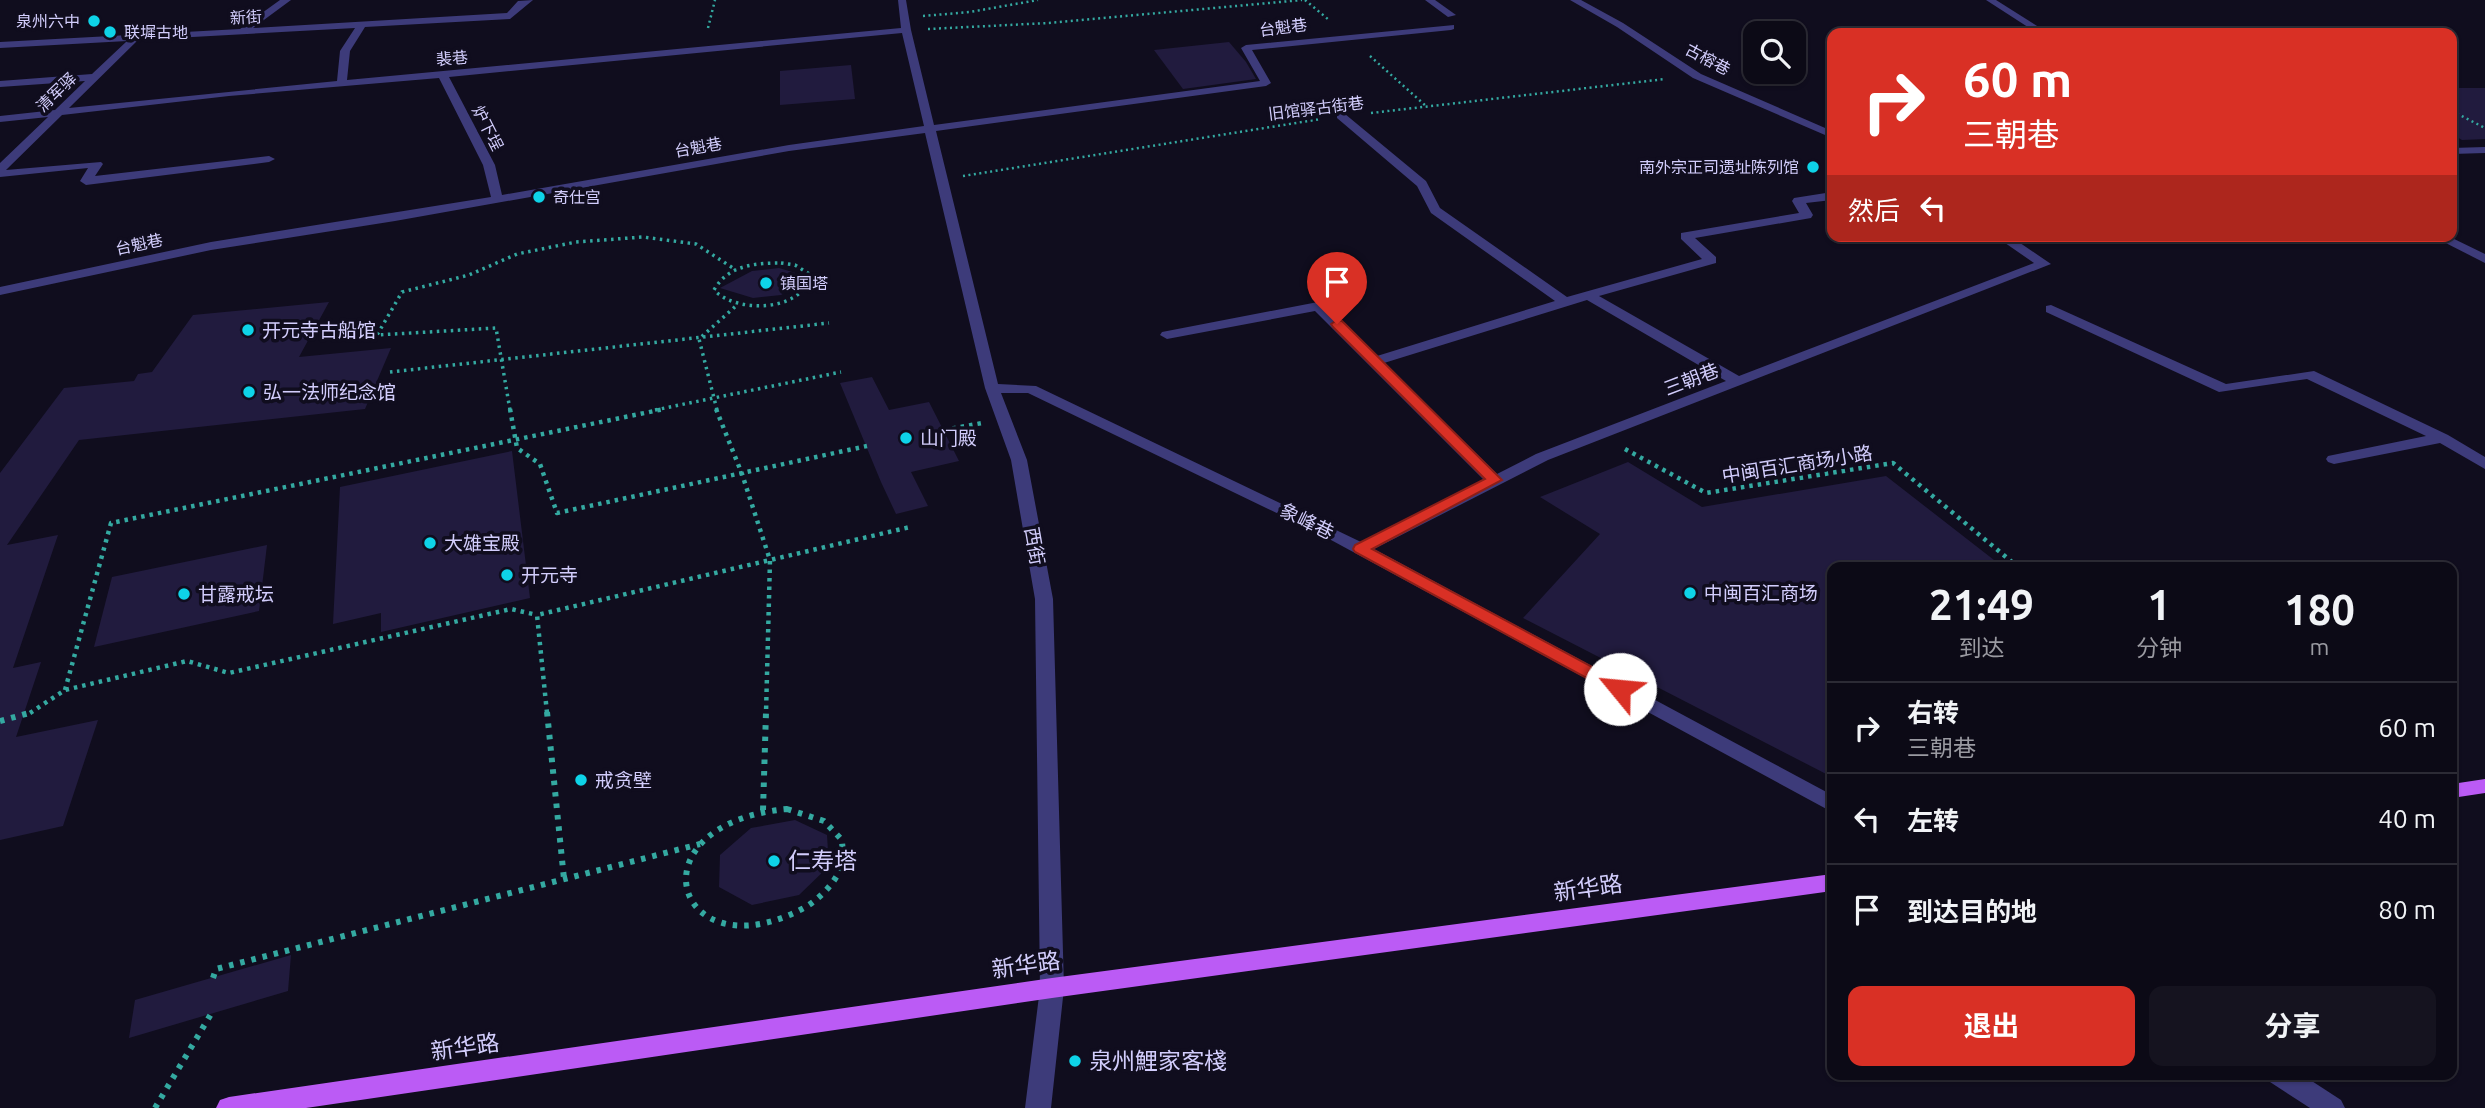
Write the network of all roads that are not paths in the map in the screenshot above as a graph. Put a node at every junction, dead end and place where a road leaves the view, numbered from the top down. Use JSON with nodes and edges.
{"nodes":[{"id":1,"x":287,"y":0,"type":"edge"},
{"id":2,"x":529,"y":0,"type":"edge"},
{"id":3,"x":902,"y":0,"type":"edge"},
{"id":4,"x":1430,"y":0,"type":"edge"},
{"id":5,"x":1574,"y":0,"type":"edge"},
{"id":6,"x":1990,"y":0,"type":"edge"},
{"id":7,"x":1451,"y":15,"type":"dead end"},
{"id":8,"x":905,"y":24,"type":"junction"},
{"id":9,"x":361,"y":26,"type":"junction"},
{"id":10,"x":1451,"y":27,"type":"dead end"},
{"id":11,"x":2035,"y":28,"type":"edge"},
{"id":12,"x":240,"y":33,"type":"junction"},
{"id":13,"x":134,"y":39,"type":"junction"},
{"id":14,"x":0,"y":45,"type":"edge"},
{"id":15,"x":443,"y":75,"type":"junction"},
{"id":16,"x":94,"y":77,"type":"junction"},
{"id":17,"x":0,"y":84,"type":"edge"},
{"id":18,"x":342,"y":84,"type":"junction"},
{"id":19,"x":55,"y":114,"type":"junction"},
{"id":20,"x":1341,"y":116,"type":"road end"},
{"id":21,"x":0,"y":119,"type":"edge"},
{"id":22,"x":930,"y":129,"type":"junction"},
{"id":23,"x":1827,"y":133,"type":"edge"},
{"id":24,"x":2485,"y":150,"type":"edge"},
{"id":25,"x":2457,"y":151,"type":"edge"},
{"id":26,"x":269,"y":159,"type":"dead end"},
{"id":27,"x":0,"y":169,"type":"edge"},
{"id":28,"x":0,"y":174,"type":"edge"},
{"id":29,"x":1827,"y":197,"type":"edge"},
{"id":30,"x":497,"y":198,"type":"junction"},
{"id":31,"x":2010,"y":242,"type":"edge"},
{"id":32,"x":2450,"y":242,"type":"edge"},
{"id":33,"x":2485,"y":259,"type":"edge"},
{"id":34,"x":0,"y":291,"type":"edge"},
{"id":35,"x":1588,"y":295,"type":"junction"},
{"id":36,"x":1565,"y":302,"type":"junction"},
{"id":37,"x":2051,"y":309,"type":"dead end"},
{"id":38,"x":1167,"y":335,"type":"dead end"},
{"id":39,"x":1375,"y":361,"type":"junction"},
{"id":40,"x":1738,"y":382,"type":"junction"},
{"id":41,"x":992,"y":388,"type":"junction"},
{"id":42,"x":2442,"y":438,"type":"junction"},
{"id":43,"x":2334,"y":459,"type":"dead end"},
{"id":44,"x":2485,"y":464,"type":"edge"},
{"id":45,"x":1494,"y":480,"type":"junction"},
{"id":46,"x":1360,"y":549,"type":"junction"},
{"id":47,"x":2485,"y":786,"type":"edge"},
{"id":48,"x":2457,"y":790,"type":"edge"},
{"id":49,"x":1827,"y":801,"type":"edge"},
{"id":50,"x":1827,"y":882,"type":"edge"},
{"id":51,"x":1052,"y":988,"type":"junction"},
{"id":52,"x":2288,"y":1080,"type":"edge"},
{"id":53,"x":229,"y":1108,"type":"edge"},
{"id":54,"x":1038,"y":1108,"type":"edge"},
{"id":55,"x":2332,"y":1108,"type":"edge"}],
"edges":[{"from":1,"to":12,"type":"street"},
{"from":2,"to":9,"type":"street","name":"新街"},
{"from":3,"to":8,"type":"street","name":"西街"},
{"from":4,"to":7,"type":"street"},
{"from":5,"to":23,"type":"street","name":"古榕巷"},
{"from":6,"to":11,"type":"street"},
{"from":8,"to":15,"type":"street","name":"裴巷"},
{"from":8,"to":22,"type":"street","name":"西街"},
{"from":9,"to":12,"type":"street","name":"新街"},
{"from":9,"to":18,"type":"street"},
{"from":10,"to":22,"type":"street","name":"台魁巷"},
{"from":12,"to":13,"type":"street","name":"新街"},
{"from":13,"to":14,"type":"street","name":"新街"},
{"from":13,"to":16,"type":"street","name":"清军驿"},
{"from":15,"to":18,"type":"street","name":"裴巷"},
{"from":15,"to":30,"type":"street","name":"炉下埕"},
{"from":16,"to":17,"type":"street"},
{"from":16,"to":19,"type":"street","name":"清军驿"},
{"from":18,"to":19,"type":"street","name":"裴巷"},
{"from":19,"to":21,"type":"street","name":"裴巷"},
{"from":19,"to":27,"type":"street","name":"清军驿"},
{"from":20,"to":36,"type":"street"},
{"from":22,"to":30,"type":"street","name":"台魁巷"},
{"from":22,"to":41,"type":"street","name":"西街"},
{"from":24,"to":25,"type":"street"},
{"from":26,"to":28,"type":"street"},
{"from":29,"to":35,"type":"street"},
{"from":30,"to":34,"type":"street","name":"台魁巷"},
{"from":31,"to":40,"type":"street","name":"三朝巷"},
{"from":32,"to":33,"type":"street"},
{"from":35,"to":36,"type":"street"},
{"from":35,"to":40,"type":"street"},
{"from":36,"to":39,"type":"street"},
{"from":37,"to":42,"type":"street"},
{"from":38,"to":39,"type":"street"},
{"from":39,"to":45,"type":"street"},
{"from":40,"to":45,"type":"street","name":"三朝巷"},
{"from":41,"to":46,"type":"street","name":"象峰巷"},
{"from":41,"to":51,"type":"street","name":"西街"},
{"from":42,"to":43,"type":"street"},
{"from":42,"to":44,"type":"street"},
{"from":45,"to":46,"type":"street","name":"三朝巷"},
{"from":46,"to":49,"type":"street","name":"象峰巷"},
{"from":47,"to":48,"type":"main road"},
{"from":50,"to":51,"type":"main road","name":"新华路"},
{"from":51,"to":53,"type":"main road","name":"新华路"},
{"from":51,"to":54,"type":"street","name":"西街"},
{"from":52,"to":55,"type":"street"}]}
